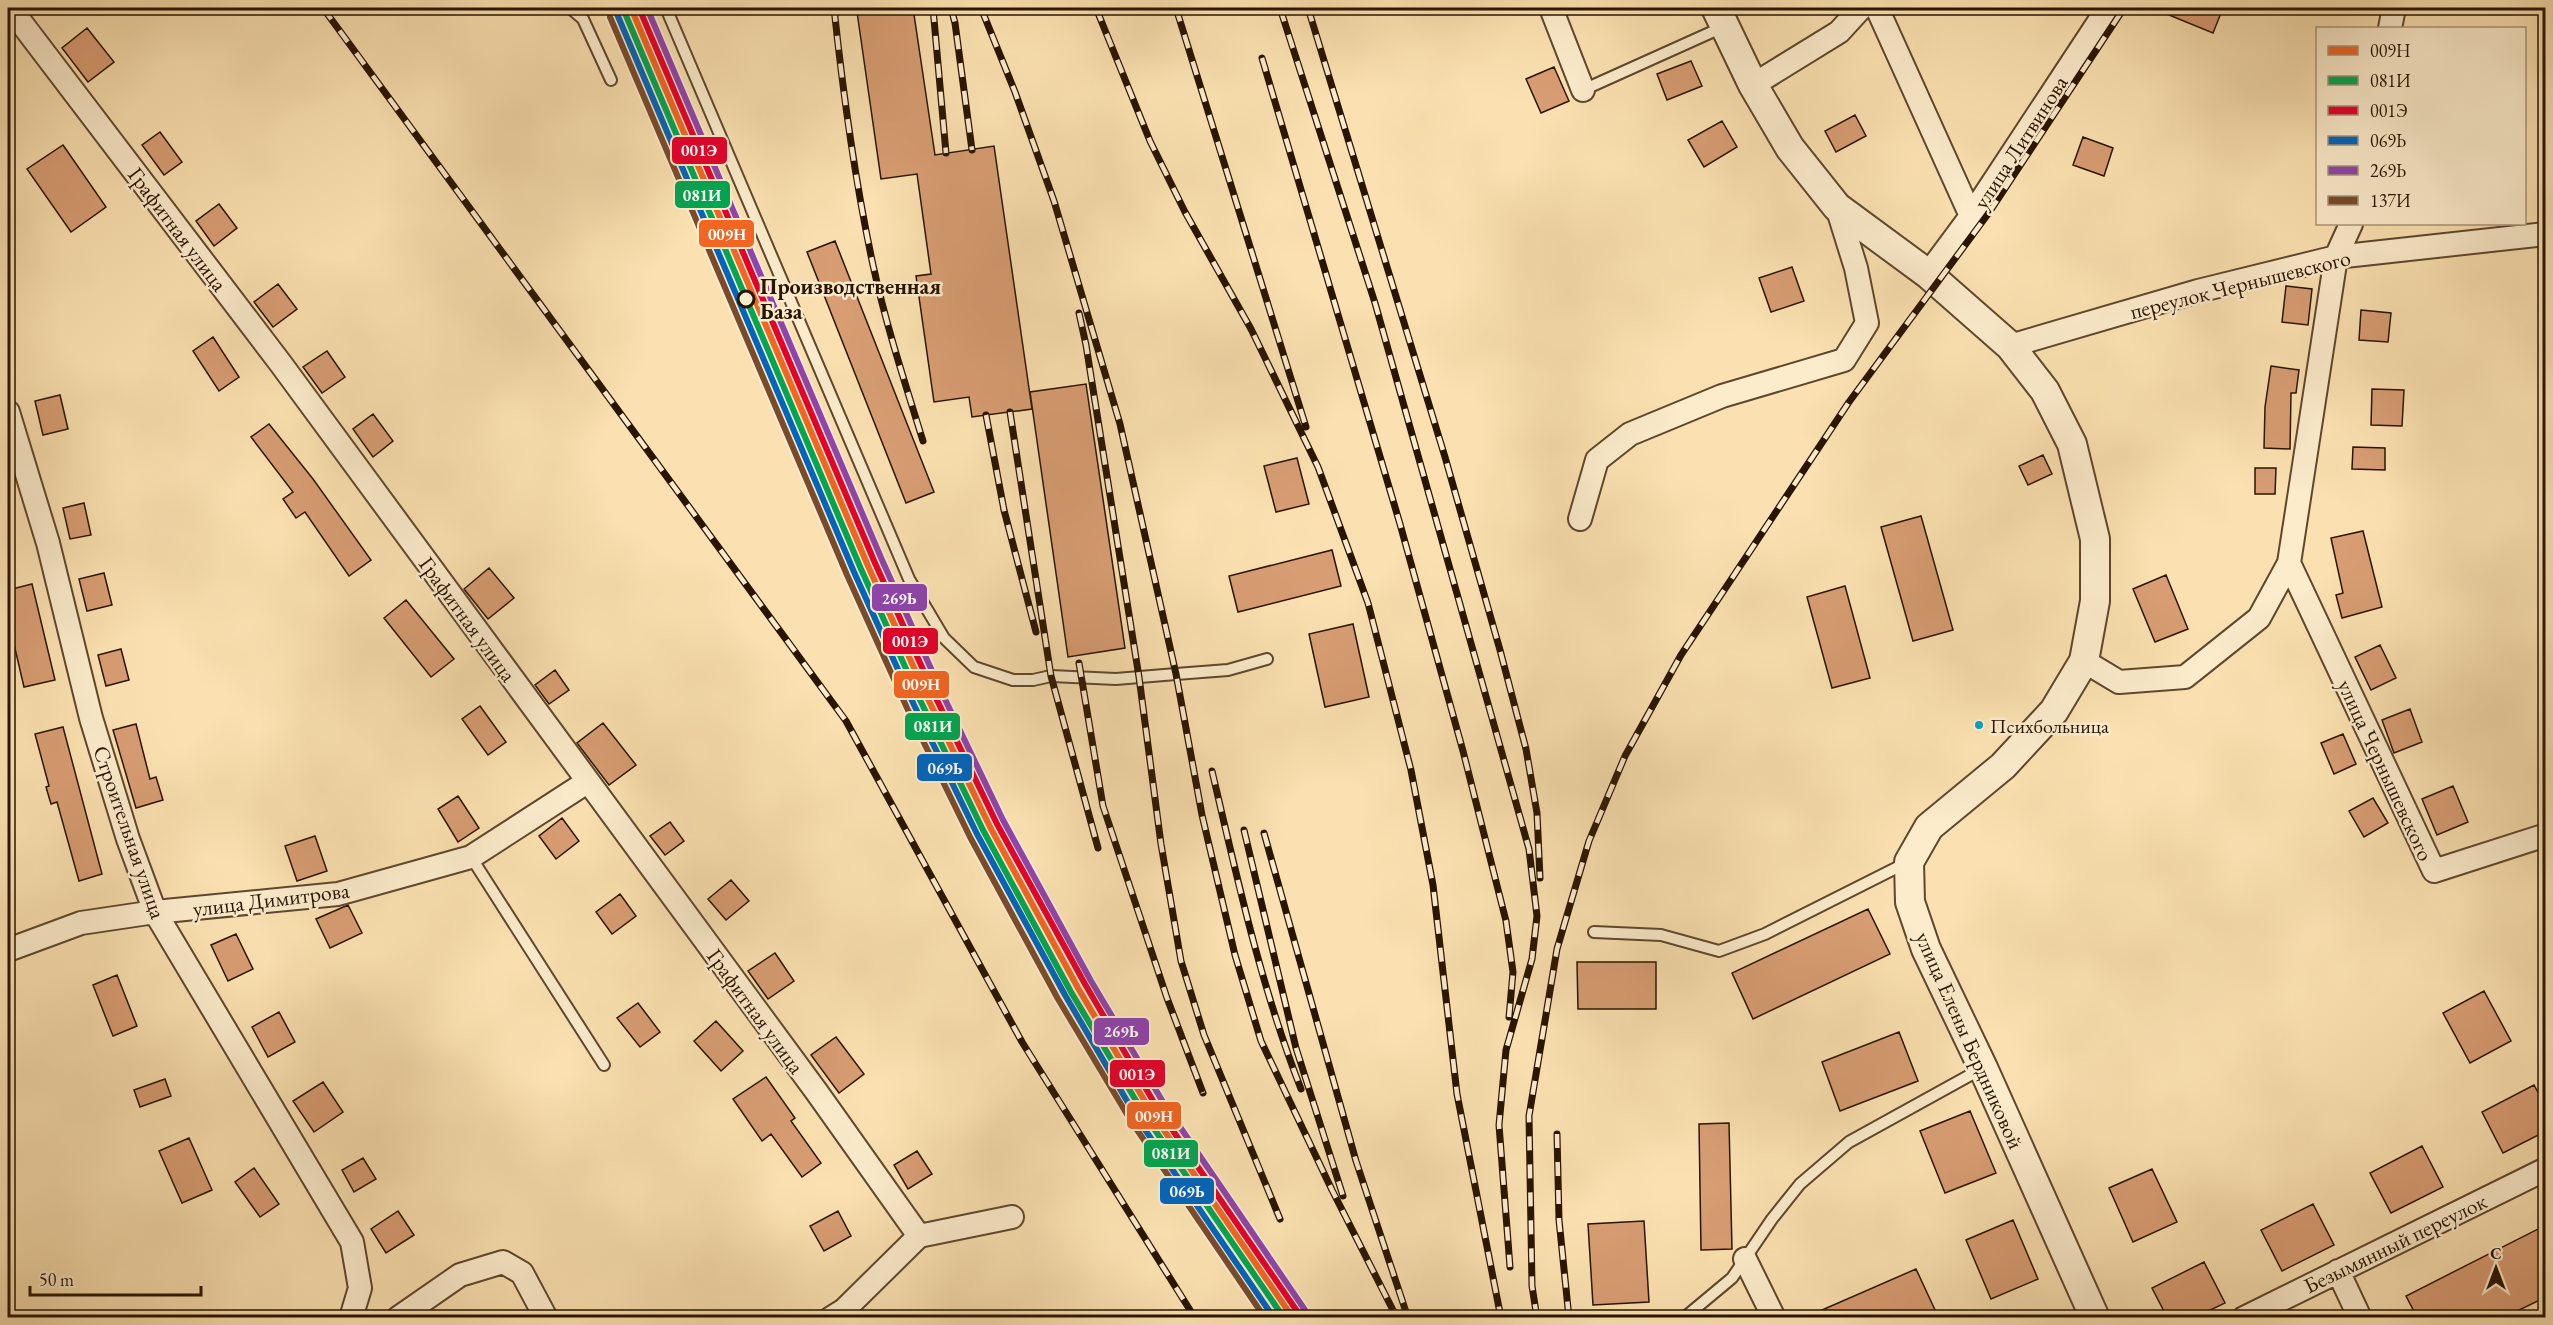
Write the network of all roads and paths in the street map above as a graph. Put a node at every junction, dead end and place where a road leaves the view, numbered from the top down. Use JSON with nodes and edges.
{"nodes":[{"id":1,"x":10,"y":8,"type":"edge"},
{"id":2,"x":570,"y":8,"type":"edge"},
{"id":3,"x":666,"y":8,"type":"edge"},
{"id":4,"x":1551,"y":8,"type":"edge"},
{"id":5,"x":1861,"y":8,"type":"edge"},
{"id":6,"x":1877,"y":8,"type":"edge"},
{"id":7,"x":2108,"y":8,"type":"edge"},
{"id":8,"x":2394,"y":8,"type":"edge"},
{"id":9,"x":1721,"y":16,"type":"edge"},
{"id":10,"x":2390,"y":27,"type":"edge"},
{"id":11,"x":611,"y":80,"type":"dead end"},
{"id":12,"x":1753,"y":85,"type":"junction"},
{"id":13,"x":1583,"y":90,"type":"joint"},
{"id":14,"x":1838,"y":207,"type":"junction"},
{"id":15,"x":1971,"y":216,"type":"junction"},
{"id":16,"x":2351,"y":225,"type":"edge"},
{"id":17,"x":2546,"y":234,"type":"edge"},
{"id":18,"x":2336,"y":257,"type":"junction"},
{"id":19,"x":1928,"y":274,"type":"junction"},
{"id":20,"x":2010,"y":346,"type":"junction"},
{"id":21,"x":8,"y":412,"type":"edge"},
{"id":22,"x":1580,"y":519,"type":"dead end"},
{"id":23,"x":2289,"y":563,"type":"junction"},
{"id":24,"x":1267,"y":659,"type":"dead end"},
{"id":25,"x":2084,"y":661,"type":"junction"},
{"id":26,"x":587,"y":782,"type":"junction"},
{"id":27,"x":2546,"y":835,"type":"edge"},
{"id":28,"x":471,"y":857,"type":"junction"},
{"id":29,"x":1909,"y":862,"type":"junction"},
{"id":30,"x":155,"y":912,"type":"junction"},
{"id":31,"x":1594,"y":932,"type":"dead end"},
{"id":32,"x":8,"y":950,"type":"edge"},
{"id":33,"x":604,"y":1065,"type":"dead end"},
{"id":34,"x":1983,"y":1068,"type":"junction"},
{"id":35,"x":2546,"y":1169,"type":"edge"},
{"id":36,"x":1012,"y":1217,"type":"dead end"},
{"id":37,"x":919,"y":1236,"type":"junction"},
{"id":38,"x":1745,"y":1259,"type":"junction"},
{"id":39,"x":2338,"y":1271,"type":"junction"},
{"id":40,"x":351,"y":1317,"type":"edge"},
{"id":41,"x":398,"y":1317,"type":"edge"},
{"id":42,"x":546,"y":1317,"type":"edge"},
{"id":43,"x":831,"y":1317,"type":"edge"},
{"id":44,"x":1684,"y":1317,"type":"edge"},
{"id":45,"x":1774,"y":1317,"type":"edge"},
{"id":46,"x":2095,"y":1317,"type":"edge"},
{"id":47,"x":2244,"y":1317,"type":"edge"},
{"id":48,"x":2361,"y":1317,"type":"edge"}],
"edges":[{"from":1,"to":26,"type":"street","name":"Графитная улица"},
{"from":2,"to":11,"type":"lane"},
{"from":3,"to":24,"type":"lane"},
{"from":4,"to":13,"type":"street"},
{"from":5,"to":12,"type":"street"},
{"from":6,"to":15,"type":"street"},
{"from":7,"to":15,"type":"street","name":"улица Литвинова"},
{"from":8,"to":10,"type":"street"},
{"from":9,"to":12,"type":"street"},
{"from":9,"to":13,"type":"lane"},
{"from":12,"to":14,"type":"street"},
{"from":14,"to":19,"type":"street"},
{"from":14,"to":22,"type":"street"},
{"from":15,"to":19,"type":"street","name":"улица Литвинова"},
{"from":16,"to":18,"type":"street"},
{"from":17,"to":18,"type":"street","name":"переулок Чернышевского"},
{"from":18,"to":20,"type":"street","name":"переулок Чернышевского"},
{"from":18,"to":23,"type":"street"},
{"from":19,"to":20,"type":"street"},
{"from":20,"to":25,"type":"street"},
{"from":21,"to":30,"type":"street","name":"Строительная улица"},
{"from":23,"to":25,"type":"street"},
{"from":23,"to":27,"type":"street","name":"улица Чернышевского"},
{"from":25,"to":29,"type":"street"},
{"from":26,"to":28,"type":"street","name":"улица Димитрова"},
{"from":26,"to":37,"type":"street","name":"Графитная улица"},
{"from":28,"to":30,"type":"street","name":"улица Димитрова"},
{"from":28,"to":33,"type":"lane"},
{"from":29,"to":31,"type":"lane"},
{"from":29,"to":34,"type":"street","name":"улица Елены Бердниковой"},
{"from":30,"to":32,"type":"street","name":"улица Димитрова"},
{"from":30,"to":40,"type":"street","name":"Строительная улица"},
{"from":34,"to":38,"type":"lane"},
{"from":34,"to":46,"type":"street","name":"улица Елены Бердниковой"},
{"from":35,"to":39,"type":"street","name":"Безымянный переулок"},
{"from":36,"to":37,"type":"street"},
{"from":37,"to":43,"type":"street"},
{"from":38,"to":44,"type":"lane"},
{"from":38,"to":45,"type":"street"},
{"from":39,"to":47,"type":"street","name":"Безымянный переулок"},
{"from":39,"to":48,"type":"street"},
{"from":41,"to":42,"type":"street"}]}
